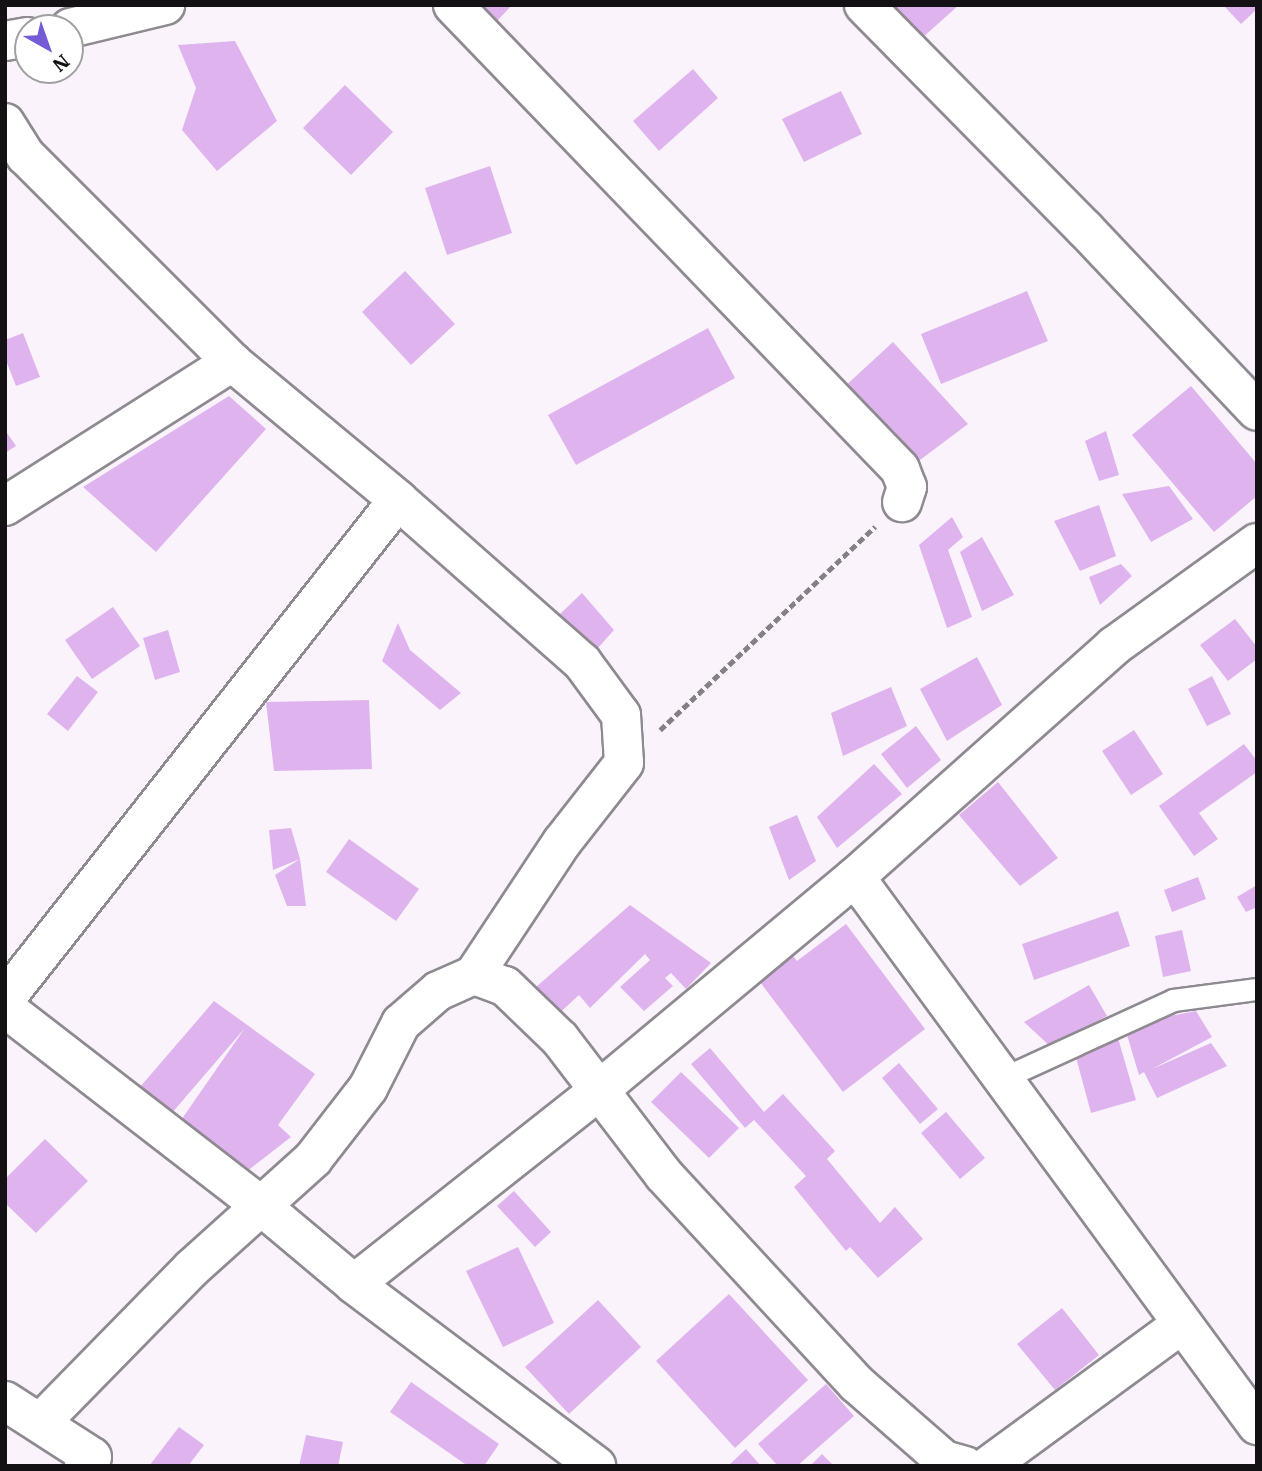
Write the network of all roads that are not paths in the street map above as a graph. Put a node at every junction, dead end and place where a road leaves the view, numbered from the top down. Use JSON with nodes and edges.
{"nodes":[{"id":1,"x":165,"y":5,"type":"edge"},
{"id":2,"x":453,"y":5,"type":"edge"},
{"id":3,"x":864,"y":5,"type":"edge"},
{"id":4,"x":84,"y":25,"type":"edge"},
{"id":5,"x":5,"y":123,"type":"edge"},
{"id":6,"x":232,"y":362,"type":"junction"},
{"id":7,"x":1257,"y":411,"type":"edge"},
{"id":8,"x":398,"y":500,"type":"junction"},
{"id":9,"x":902,"y":502,"type":"road end"},
{"id":10,"x":5,"y":506,"type":"edge"},
{"id":11,"x":1257,"y":543,"type":"edge"},
{"id":12,"x":855,"y":877,"type":"junction"},
{"id":13,"x":474,"y":975,"type":"junction"},
{"id":14,"x":1257,"y":989,"type":"edge"},
{"id":15,"x":5,"y":999,"type":"edge"},
{"id":16,"x":5,"y":1008,"type":"edge"},
{"id":17,"x":1003,"y":1078,"type":"junction"},
{"id":18,"x":598,"y":1091,"type":"junction"},
{"id":19,"x":260,"y":1205,"type":"junction"},
{"id":20,"x":354,"y":1284,"type":"junction"},
{"id":21,"x":1182,"y":1324,"type":"junction"},
{"id":22,"x":5,"y":1401,"type":"edge"},
{"id":23,"x":41,"y":1422,"type":"junction"},
{"id":24,"x":1257,"y":1425,"type":"edge"},
{"id":25,"x":94,"y":1463,"type":"edge"},
{"id":26,"x":596,"y":1466,"type":"edge"},
{"id":27,"x":965,"y":1466,"type":"edge"},
{"id":28,"x":988,"y":1466,"type":"edge"}],
"edges":[{"from":1,"to":4,"type":"street"},
{"from":2,"to":9,"type":"street"},
{"from":3,"to":7,"type":"street"},
{"from":5,"to":6,"type":"street"},
{"from":6,"to":8,"type":"street"},
{"from":6,"to":10,"type":"street"},
{"from":8,"to":13,"type":"street"},
{"from":8,"to":15,"type":"street"},
{"from":11,"to":12,"type":"street"},
{"from":12,"to":17,"type":"street"},
{"from":12,"to":18,"type":"street"},
{"from":13,"to":18,"type":"street"},
{"from":13,"to":19,"type":"street"},
{"from":14,"to":17,"type":"lane"},
{"from":16,"to":19,"type":"street"},
{"from":17,"to":21,"type":"street"},
{"from":18,"to":20,"type":"street"},
{"from":18,"to":27,"type":"street"},
{"from":19,"to":20,"type":"street"},
{"from":19,"to":23,"type":"street"},
{"from":20,"to":26,"type":"street"},
{"from":21,"to":24,"type":"street"},
{"from":21,"to":28,"type":"street"},
{"from":22,"to":23,"type":"street"},
{"from":23,"to":25,"type":"street"}]}
